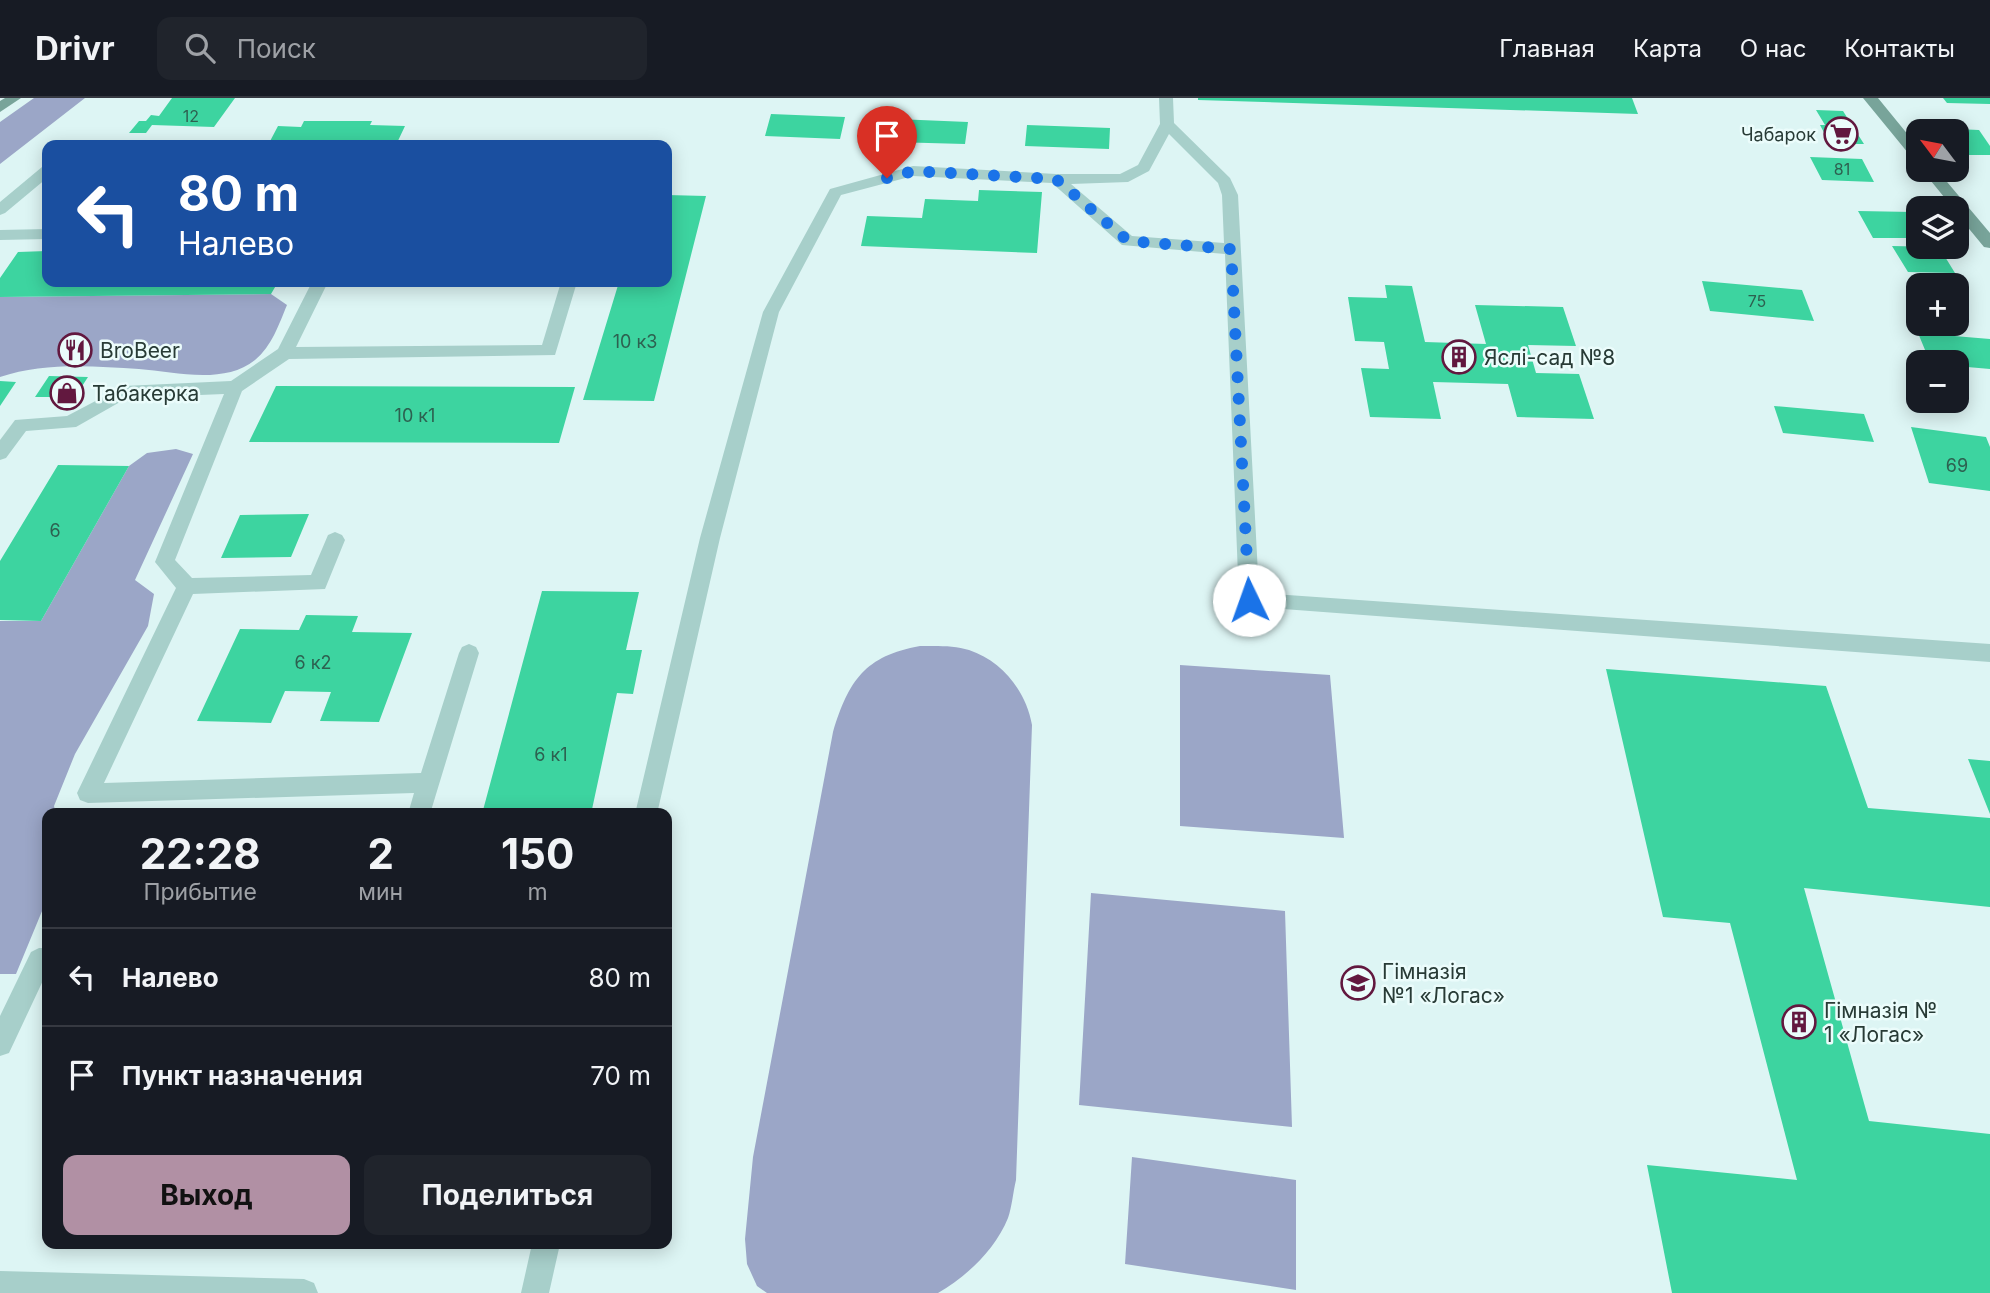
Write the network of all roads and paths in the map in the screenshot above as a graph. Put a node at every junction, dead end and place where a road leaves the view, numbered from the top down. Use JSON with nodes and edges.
{"nodes":[{"id":1,"x":14,"y":98,"type":"edge"},
{"id":2,"x":1166,"y":98,"type":"edge"},
{"id":3,"x":1870,"y":98,"type":"edge"},
{"id":4,"x":0,"y":108,"type":"edge"},
{"id":5,"x":1167,"y":124,"type":"junction"},
{"id":6,"x":1906,"y":142,"type":"edge"},
{"id":7,"x":42,"y":174,"type":"edge"},
{"id":8,"x":1056,"y":179,"type":"junction"},
{"id":9,"x":1939,"y":182,"type":"edge"},
{"id":10,"x":0,"y":210,"type":"edge"},
{"id":11,"x":42,"y":234,"type":"edge"},
{"id":12,"x":0,"y":235,"type":"edge"},
{"id":13,"x":1990,"y":243,"type":"edge"},
{"id":14,"x":1231,"y":249,"type":"junction"},
{"id":15,"x":318,"y":287,"type":"edge"},
{"id":16,"x":568,"y":287,"type":"edge"},
{"id":17,"x":285,"y":353,"type":"junction"},
{"id":18,"x":235,"y":387,"type":"junction"},
{"id":19,"x":0,"y":453,"type":"edge"},
{"id":20,"x":335,"y":540,"type":"dead end"},
{"id":21,"x":187,"y":586,"type":"junction"},
{"id":22,"x":469,"y":653,"type":"dead end"},
{"id":23,"x":1990,"y":653,"type":"edge"},
{"id":24,"x":428,"y":783,"type":"junction"},
{"id":25,"x":421,"y":808,"type":"edge"},
{"id":26,"x":647,"y":808,"type":"edge"},
{"id":27,"x":42,"y":960,"type":"edge"},
{"id":28,"x":0,"y":1044,"type":"edge"},
{"id":29,"x":545,"y":1249,"type":"edge"},
{"id":30,"x":0,"y":1285,"type":"edge"},
{"id":31,"x":304,"y":1293,"type":"edge"},
{"id":32,"x":535,"y":1293,"type":"edge"}],
"edges":[{"from":1,"to":4,"type":"street"},
{"from":2,"to":5,"type":"lane"},
{"from":3,"to":6,"type":"street"},
{"from":5,"to":8,"type":"lane"},
{"from":5,"to":14,"type":"lane"},
{"from":7,"to":10,"type":"lane"},
{"from":8,"to":14,"type":"lane"},
{"from":8,"to":26,"type":"lane"},
{"from":9,"to":13,"type":"street"},
{"from":11,"to":12,"type":"lane"},
{"from":14,"to":23,"type":"lane"},
{"from":15,"to":17,"type":"lane"},
{"from":16,"to":17,"type":"lane"},
{"from":17,"to":18,"type":"lane"},
{"from":18,"to":19,"type":"lane"},
{"from":18,"to":21,"type":"lane"},
{"from":20,"to":21,"type":"lane"},
{"from":21,"to":24,"type":"lane"},
{"from":22,"to":24,"type":"lane"},
{"from":24,"to":25,"type":"lane"},
{"from":27,"to":28,"type":"lane"},
{"from":29,"to":32,"type":"lane"},
{"from":30,"to":31,"type":"lane"}]}
